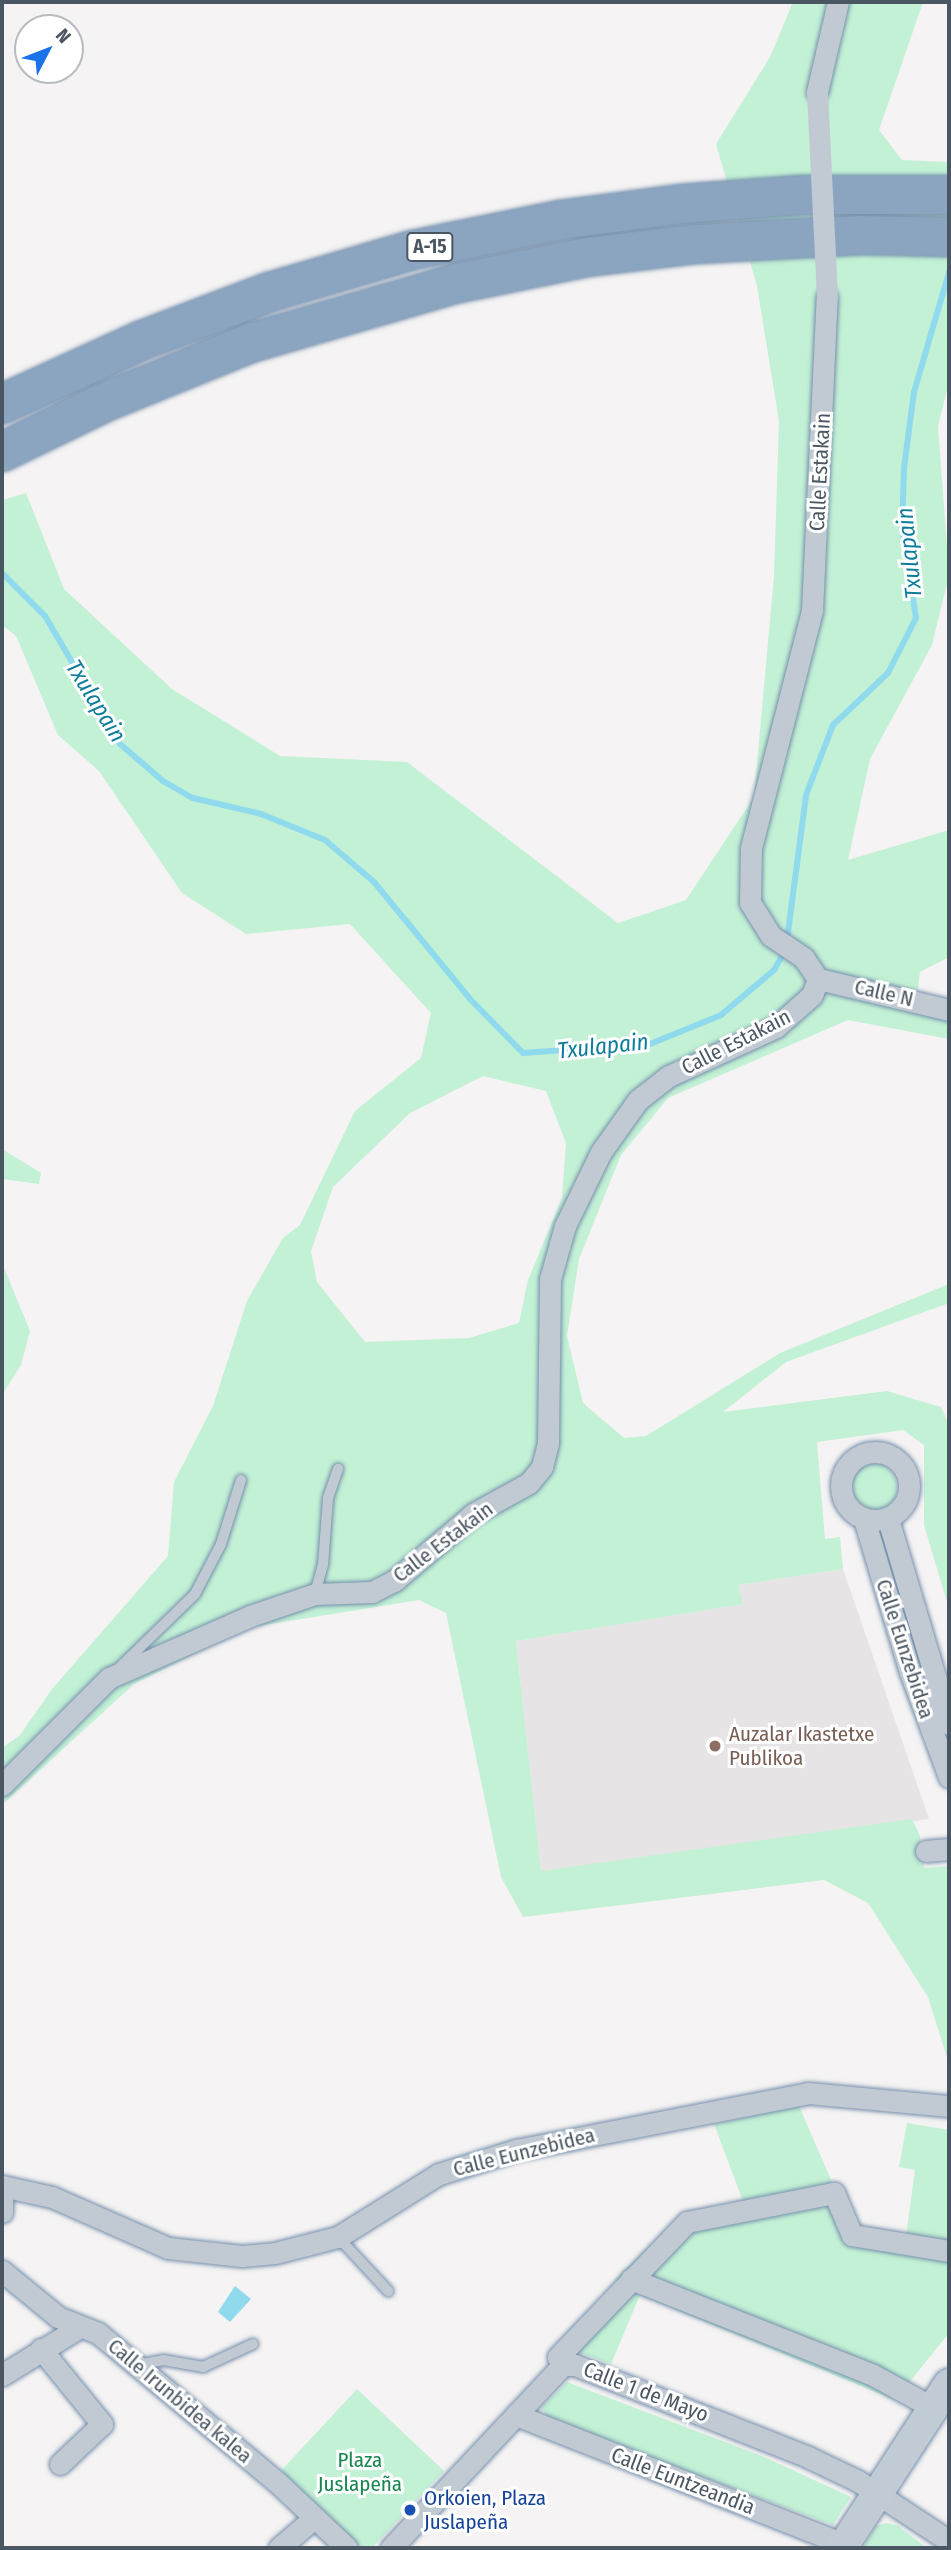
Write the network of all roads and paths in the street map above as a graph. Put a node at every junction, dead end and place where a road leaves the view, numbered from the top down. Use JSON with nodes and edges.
{"nodes":[{"id":1,"x":838,"y":2,"type":"edge"},
{"id":2,"x":949,"y":195,"type":"edge"},
{"id":3,"x":949,"y":237,"type":"edge"},
{"id":4,"x":2,"y":404,"type":"edge"},
{"id":5,"x":2,"y":452,"type":"edge"},
{"id":6,"x":818,"y":979,"type":"junction"},
{"id":7,"x":949,"y":1010,"type":"edge"},
{"id":8,"x":338,"y":1469,"type":"dead end"},
{"id":9,"x":241,"y":1480,"type":"dead end"},
{"id":10,"x":864,"y":1519,"type":"junction"},
{"id":11,"x":888,"y":1519,"type":"junction"},
{"id":12,"x":315,"y":1594,"type":"junction"},
{"id":13,"x":109,"y":1678,"type":"junction"},
{"id":14,"x":949,"y":1724,"type":"edge"},
{"id":15,"x":949,"y":1777,"type":"edge"},
{"id":16,"x":2,"y":1785,"type":"edge"},
{"id":17,"x":949,"y":1849,"type":"edge"},
{"id":18,"x":926,"y":1851,"type":"dead end"},
{"id":19,"x":949,"y":2106,"type":"edge"},
{"id":20,"x":2,"y":2186,"type":"edge"},
{"id":21,"x":2,"y":2196,"type":"edge"},
{"id":22,"x":2,"y":2212,"type":"edge"},
{"id":23,"x":338,"y":2237,"type":"junction"},
{"id":24,"x":949,"y":2251,"type":"edge"},
{"id":25,"x":2,"y":2271,"type":"edge"},
{"id":26,"x":631,"y":2279,"type":"junction"},
{"id":27,"x":388,"y":2291,"type":"dead end"},
{"id":28,"x":78,"y":2328,"type":"junction"},
{"id":29,"x":253,"y":2344,"type":"dead end"},
{"id":30,"x":41,"y":2349,"type":"junction"},
{"id":31,"x":136,"y":2365,"type":"junction"},
{"id":32,"x":563,"y":2365,"type":"junction"},
{"id":33,"x":2,"y":2375,"type":"edge"},
{"id":34,"x":941,"y":2395,"type":"edge"},
{"id":35,"x":516,"y":2415,"type":"junction"},
{"id":36,"x":60,"y":2464,"type":"dead end"},
{"id":37,"x":874,"y":2493,"type":"junction"},
{"id":38,"x":314,"y":2518,"type":"junction"},
{"id":39,"x":949,"y":2541,"type":"edge"},
{"id":40,"x":846,"y":2547,"type":"edge"},
{"id":41,"x":279,"y":2548,"type":"edge"},
{"id":42,"x":347,"y":2548,"type":"edge"},
{"id":43,"x":391,"y":2548,"type":"edge"}],
"edges":[{"from":1,"to":6,"type":"street","name":"Calle Estakain","bridge":true},
{"from":2,"to":4,"type":"highway","number":"A-15"},
{"from":3,"to":5,"type":"highway","number":"A-15"},
{"from":6,"to":7,"type":"street","name":"Calle N"},
{"from":6,"to":12,"type":"street","name":"Calle Estakain"},
{"from":8,"to":12,"type":"lane"},
{"from":9,"to":13,"type":"lane"},
{"from":10,"to":11,"type":"street"},
{"from":10,"to":11,"type":"street","name":"Calle Eunzebidea"},
{"from":10,"to":15,"type":"street","name":"Calle Eunzebidea"},
{"from":11,"to":14,"type":"street","name":"Calle Eunzebidea"},
{"from":12,"to":13,"type":"street","name":"Calle Estakain"},
{"from":13,"to":16,"type":"street"},
{"from":17,"to":18,"type":"street"},
{"from":19,"to":23,"type":"street","name":"Calle Eunzebidea"},
{"from":20,"to":23,"type":"street","name":"Calle Eunzebidea"},
{"from":21,"to":22,"type":"street"},
{"from":23,"to":27,"type":"lane"},
{"from":24,"to":26,"type":"street"},
{"from":25,"to":28,"type":"street","name":"Calle Irunbidea kalea"},
{"from":26,"to":32,"type":"street"},
{"from":26,"to":34,"type":"street"},
{"from":28,"to":30,"type":"street"},
{"from":28,"to":31,"type":"street","name":"Calle Irunbidea kalea"},
{"from":29,"to":31,"type":"lane"},
{"from":30,"to":33,"type":"street"},
{"from":30,"to":36,"type":"street"},
{"from":31,"to":38,"type":"street","name":"Calle Irunbidea kalea"},
{"from":32,"to":35,"type":"street","name":"Calle 1 de Mayo"},
{"from":32,"to":37,"type":"street","name":"Calle 1 de Mayo"},
{"from":34,"to":37,"type":"street"},
{"from":35,"to":40,"type":"street","name":"Calle Euntzeandia"},
{"from":35,"to":43,"type":"street","name":"Calle 1 de Mayo"},
{"from":37,"to":39,"type":"street","name":"Calle 1 de Mayo"},
{"from":37,"to":40,"type":"street"},
{"from":38,"to":41,"type":"street"},
{"from":38,"to":42,"type":"street","name":"Calle Irunbidea kalea"}]}
